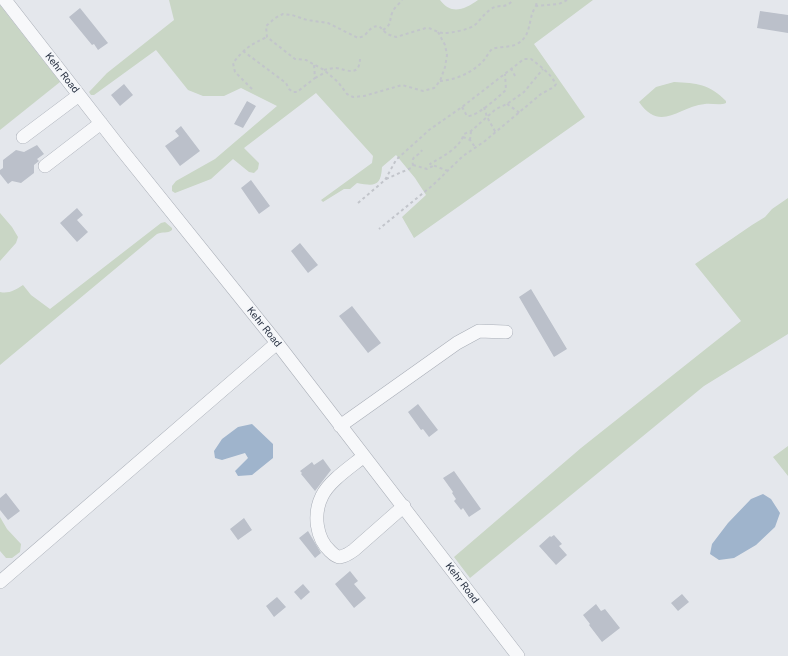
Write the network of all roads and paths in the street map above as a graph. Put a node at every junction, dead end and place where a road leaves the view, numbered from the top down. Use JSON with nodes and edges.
{"nodes":[{"id":1,"x":5,"y":0,"type":"edge"},
{"id":2,"x":402,"y":0,"type":"edge"},
{"id":3,"x":513,"y":0,"type":"edge"},
{"id":4,"x":536,"y":0,"type":"edge"},
{"id":5,"x":567,"y":0,"type":"edge"},
{"id":6,"x":536,"y":6,"type":"junction"},
{"id":7,"x":383,"y":30,"type":"junction"},
{"id":8,"x":438,"y":32,"type":"junction"},
{"id":9,"x":267,"y":37,"type":"junction"},
{"id":10,"x":243,"y":51,"type":"junction"},
{"id":11,"x":360,"y":59,"type":"dead end"},
{"id":12,"x":313,"y":64,"type":"junction"},
{"id":13,"x":511,"y":68,"type":"junction"},
{"id":14,"x":543,"y":69,"type":"junction"},
{"id":15,"x":325,"y":72,"type":"junction"},
{"id":16,"x":505,"y":73,"type":"junction"},
{"id":17,"x":315,"y":78,"type":"junction"},
{"id":18,"x":516,"y":78,"type":"dead end"},
{"id":19,"x":440,"y":81,"type":"junction"},
{"id":20,"x":252,"y":88,"type":"dead end"},
{"id":21,"x":79,"y":95,"type":"junction"},
{"id":22,"x":507,"y":104,"type":"junction"},
{"id":23,"x":462,"y":107,"type":"junction"},
{"id":24,"x":484,"y":107,"type":"junction"},
{"id":25,"x":520,"y":113,"type":"junction"},
{"id":26,"x":487,"y":117,"type":"junction"},
{"id":27,"x":101,"y":123,"type":"junction"},
{"id":28,"x":471,"y":130,"type":"junction"},
{"id":29,"x":496,"y":133,"type":"junction"},
{"id":30,"x":463,"y":137,"type":"junction"},
{"id":31,"x":23,"y":138,"type":"dead end"},
{"id":32,"x":470,"y":140,"type":"junction"},
{"id":33,"x":476,"y":148,"type":"junction"},
{"id":34,"x":422,"y":150,"type":"dead end"},
{"id":35,"x":413,"y":165,"type":"junction"},
{"id":36,"x":434,"y":165,"type":"junction"},
{"id":37,"x":45,"y":166,"type":"dead end"},
{"id":38,"x":448,"y":171,"type":"junction"},
{"id":39,"x":385,"y":180,"type":"junction"},
{"id":40,"x":358,"y":204,"type":"dead end"},
{"id":41,"x":379,"y":229,"type":"dead end"},
{"id":42,"x":506,"y":332,"type":"dead end"},
{"id":43,"x":277,"y":343,"type":"junction"},
{"id":44,"x":340,"y":426,"type":"junction"},
{"id":45,"x":364,"y":456,"type":"junction"},
{"id":46,"x":404,"y":506,"type":"junction"},
{"id":47,"x":0,"y":582,"type":"edge"},
{"id":48,"x":518,"y":656,"type":"edge"}],
"edges":[{"from":1,"to":21,"type":"street","name":"Kehr Road"},
{"from":2,"to":7,"type":"path"},
{"from":3,"to":8,"type":"path"},
{"from":4,"to":6,"type":"path"},
{"from":5,"to":6,"type":"path"},
{"from":6,"to":19,"type":"path"},
{"from":7,"to":8,"type":"path"},
{"from":7,"to":9,"type":"path"},
{"from":8,"to":19,"type":"path"},
{"from":9,"to":10,"type":"path"},
{"from":9,"to":12,"type":"path"},
{"from":10,"to":17,"type":"path"},
{"from":10,"to":20,"type":"path"},
{"from":11,"to":15,"type":"path"},
{"from":12,"to":15,"type":"path"},
{"from":12,"to":17,"type":"path"},
{"from":13,"to":14,"type":"path"},
{"from":13,"to":16,"type":"path"},
{"from":13,"to":18,"type":"path"},
{"from":14,"to":22,"type":"path"},
{"from":14,"to":25,"type":"path"},
{"from":15,"to":17,"type":"path"},
{"from":15,"to":19,"type":"path"},
{"from":16,"to":23,"type":"path"},
{"from":16,"to":24,"type":"path"},
{"from":21,"to":27,"type":"street","name":"Kehr Road"},
{"from":21,"to":31,"type":"street"},
{"from":22,"to":25,"type":"path"},
{"from":22,"to":26,"type":"path"},
{"from":23,"to":24,"type":"path"},
{"from":23,"to":39,"type":"path"},
{"from":24,"to":26,"type":"path"},
{"from":25,"to":29,"type":"path"},
{"from":26,"to":28,"type":"path"},
{"from":26,"to":29,"type":"path"},
{"from":27,"to":37,"type":"street"},
{"from":27,"to":43,"type":"street","name":"Kehr Road"},
{"from":28,"to":30,"type":"path"},
{"from":28,"to":32,"type":"path"},
{"from":29,"to":33,"type":"path"},
{"from":30,"to":32,"type":"path"},
{"from":30,"to":36,"type":"path"},
{"from":32,"to":33,"type":"path"},
{"from":33,"to":38,"type":"path"},
{"from":34,"to":35,"type":"path"},
{"from":35,"to":36,"type":"path"},
{"from":35,"to":39,"type":"path"},
{"from":36,"to":38,"type":"path"},
{"from":38,"to":41,"type":"path"},
{"from":39,"to":40,"type":"path"},
{"from":42,"to":44,"type":"street"},
{"from":43,"to":44,"type":"street","name":"Kehr Road"},
{"from":43,"to":47,"type":"street"},
{"from":44,"to":45,"type":"street","name":"Kehr Road"},
{"from":45,"to":46,"type":"street","name":"Kehr Road"},
{"from":45,"to":46,"type":"street"},
{"from":46,"to":48,"type":"street","name":"Kehr Road"}]}
